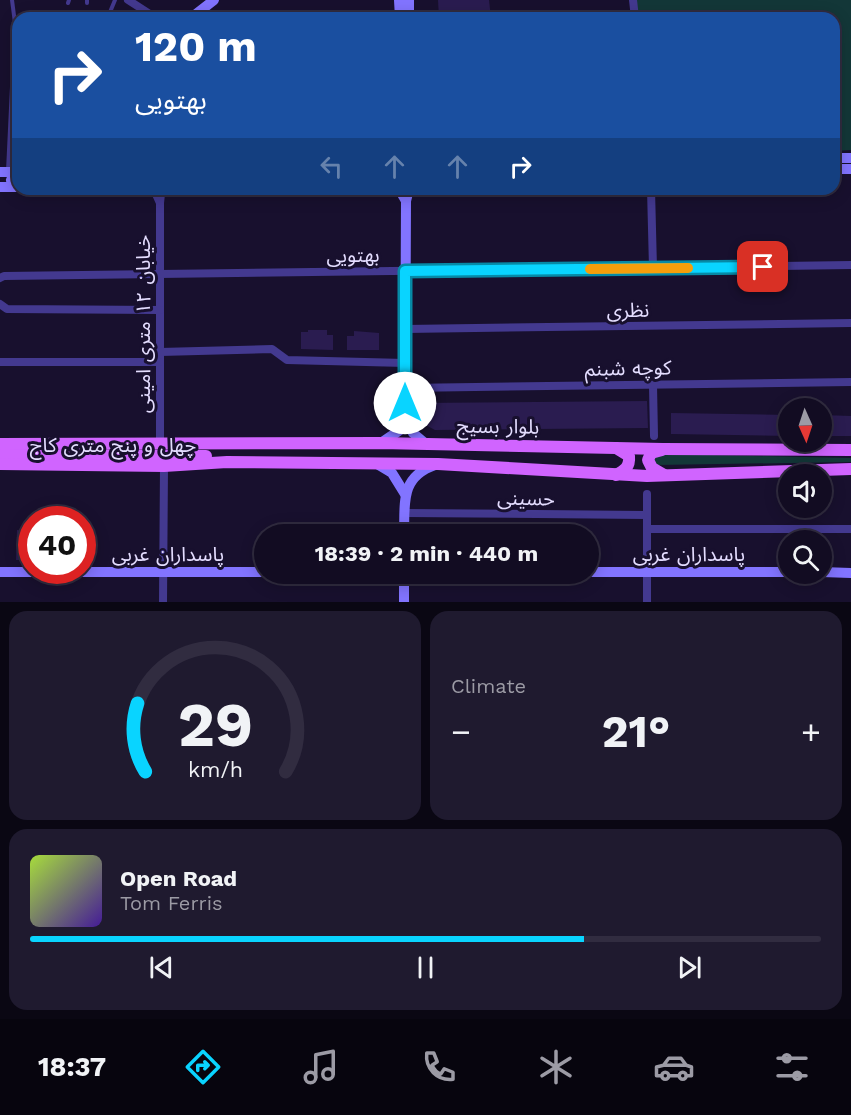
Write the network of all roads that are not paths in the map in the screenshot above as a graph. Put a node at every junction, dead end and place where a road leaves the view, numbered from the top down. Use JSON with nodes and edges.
{"nodes":[{"id":1,"x":128,"y":0,"type":"edge"},
{"id":2,"x":214,"y":0,"type":"edge"},
{"id":3,"x":143,"y":4,"type":"edge"},
{"id":4,"x":199,"y":12,"type":"edge"},
{"id":5,"x":12,"y":98,"type":"edge"},
{"id":6,"x":9,"y":173,"type":"edge"},
{"id":7,"x":0,"y":186,"type":"edge"},
{"id":8,"x":156,"y":195,"type":"edge"},
{"id":9,"x":161,"y":195,"type":"edge"},
{"id":10,"x":402,"y":195,"type":"edge"},
{"id":11,"x":408,"y":195,"type":"edge"},
{"id":12,"x":651,"y":195,"type":"edge"},
{"id":13,"x":406,"y":201,"type":"junction"},
{"id":14,"x":160,"y":203,"type":"junction"},
{"id":15,"x":851,"y":265,"type":"edge"},
{"id":16,"x":653,"y":268,"type":"junction"},
{"id":17,"x":405,"y":271,"type":"junction"},
{"id":18,"x":160,"y":274,"type":"junction"},
{"id":19,"x":0,"y":278,"type":"edge"},
{"id":20,"x":0,"y":304,"type":"edge"},
{"id":21,"x":160,"y":310,"type":"junction"},
{"id":22,"x":851,"y":323,"type":"edge"},
{"id":23,"x":405,"y":329,"type":"junction"},
{"id":24,"x":160,"y":352,"type":"junction"},
{"id":25,"x":0,"y":362,"type":"edge"},
{"id":26,"x":160,"y":362,"type":"junction"},
{"id":27,"x":405,"y":363,"type":"junction"},
{"id":28,"x":851,"y":382,"type":"edge"},
{"id":29,"x":653,"y":384,"type":"junction"},
{"id":30,"x":405,"y":388,"type":"junction"},
{"id":31,"x":405,"y":419,"type":"junction"},
{"id":32,"x":654,"y":436,"type":"dead end"},
{"id":33,"x":381,"y":443,"type":"junction"},
{"id":34,"x":160,"y":444,"type":"junction"},
{"id":35,"x":426,"y":444,"type":"junction"},
{"id":36,"x":614,"y":448,"type":"junction"},
{"id":37,"x":663,"y":449,"type":"junction"},
{"id":38,"x":851,"y":450,"type":"edge"},
{"id":39,"x":1,"y":458,"type":"edge"},
{"id":40,"x":227,"y":462,"type":"junction"},
{"id":41,"x":372,"y":462,"type":"junction"},
{"id":42,"x":438,"y":464,"type":"junction"},
{"id":43,"x":164,"y":466,"type":"junction"},
{"id":44,"x":851,"y":469,"type":"edge"},
{"id":45,"x":616,"y":475,"type":"junction"},
{"id":46,"x":665,"y":476,"type":"junction"},
{"id":47,"x":405,"y":494,"type":"junction"},
{"id":48,"x":647,"y":494,"type":"dead end"},
{"id":49,"x":405,"y":513,"type":"junction"},
{"id":50,"x":647,"y":515,"type":"junction"},
{"id":51,"x":404,"y":524,"type":"edge"},
{"id":52,"x":647,"y":529,"type":"junction"},
{"id":53,"x":851,"y":529,"type":"edge"},
{"id":54,"x":0,"y":572,"type":"edge"},
{"id":55,"x":163,"y":572,"type":"junction"},
{"id":56,"x":254,"y":572,"type":"edge"},
{"id":57,"x":599,"y":572,"type":"edge"},
{"id":58,"x":647,"y":572,"type":"junction"},
{"id":59,"x":778,"y":572,"type":"edge"},
{"id":60,"x":832,"y":573,"type":"edge"},
{"id":61,"x":851,"y":573,"type":"edge"},
{"id":62,"x":404,"y":584,"type":"edge"},
{"id":63,"x":163,"y":602,"type":"edge"},
{"id":64,"x":404,"y":602,"type":"edge"},
{"id":65,"x":647,"y":602,"type":"edge"}],
"edges":[{"from":1,"to":3,"type":"street"},
{"from":2,"to":4,"type":"street"},
{"from":5,"to":6,"type":"lane"},
{"from":6,"to":7,"type":"street"},
{"from":8,"to":14,"type":"street"},
{"from":9,"to":14,"type":"street"},
{"from":10,"to":13,"type":"street"},
{"from":11,"to":13,"type":"street"},
{"from":12,"to":16,"type":"street"},
{"from":13,"to":17,"type":"street"},
{"from":14,"to":18,"type":"street","name":"خیابان ۱۲ متری امینی"},
{"from":15,"to":16,"type":"street","name":"بهتویی"},
{"from":16,"to":17,"type":"street","name":"بهتویی"},
{"from":17,"to":18,"type":"street","name":"بهتویی"},
{"from":17,"to":23,"type":"street"},
{"from":18,"to":19,"type":"street","name":"بهتویی"},
{"from":18,"to":21,"type":"street","name":"خیابان ۱۲ متری امینی"},
{"from":20,"to":21,"type":"street"},
{"from":21,"to":24,"type":"street","name":"خیابان ۱۲ متری امینی"},
{"from":22,"to":23,"type":"street","name":"نظری"},
{"from":23,"to":27,"type":"street"},
{"from":24,"to":26,"type":"street","name":"خیابان ۱۲ متری امینی"},
{"from":24,"to":27,"type":"street"},
{"from":25,"to":26,"type":"street"},
{"from":26,"to":34,"type":"street","name":"خیابان ۱۲ متری امینی"},
{"from":27,"to":30,"type":"street"},
{"from":28,"to":29,"type":"street","name":"کوچه شبنم"},
{"from":29,"to":30,"type":"street","name":"کوچه شبنم"},
{"from":29,"to":32,"type":"street"},
{"from":30,"to":31,"type":"street"},
{"from":31,"to":33,"type":"street"},
{"from":31,"to":35,"type":"street"},
{"from":33,"to":34,"type":"main road","name":"بلوار بسیج"},
{"from":33,"to":35,"type":"main road","name":"بلوار بسیج"},
{"from":34,"to":39,"type":"main road","name":"بلوار بسیج"},
{"from":35,"to":36,"type":"main road","name":"بلوار بسیج"},
{"from":36,"to":37,"type":"main road","name":"بلوار بسیج"},
{"from":36,"to":45,"type":"main road"},
{"from":37,"to":38,"type":"main road","name":"بلوار بسیج"},
{"from":37,"to":46,"type":"main road"},
{"from":39,"to":40,"type":"main road"},
{"from":39,"to":43,"type":"main road","name":"چهل و پنج متری کاج"},
{"from":40,"to":41,"type":"main road","name":"بلوار بسیج"},
{"from":40,"to":43,"type":"main road","name":"چهل و پنج متری کاج"},
{"from":41,"to":42,"type":"main road","name":"بلوار بسیج"},
{"from":41,"to":47,"type":"street"},
{"from":42,"to":45,"type":"main road","name":"بلوار بسیج"},
{"from":42,"to":47,"type":"street"},
{"from":43,"to":55,"type":"street"},
{"from":44,"to":46,"type":"main road","name":"بلوار بسیج"},
{"from":45,"to":46,"type":"main road","name":"بلوار بسیج"},
{"from":47,"to":49,"type":"street"},
{"from":48,"to":50,"type":"street"},
{"from":49,"to":50,"type":"street","name":"حسینی"},
{"from":49,"to":51,"type":"street"},
{"from":50,"to":52,"type":"street"},
{"from":52,"to":53,"type":"street"},
{"from":52,"to":58,"type":"street"},
{"from":54,"to":55,"type":"street","name":"پاسداران غربی"},
{"from":55,"to":56,"type":"street","name":"پاسداران غربی"},
{"from":55,"to":63,"type":"street"},
{"from":57,"to":58,"type":"street","name":"پاسداران غربی"},
{"from":58,"to":59,"type":"street","name":"پاسداران غربی"},
{"from":58,"to":65,"type":"street"},
{"from":60,"to":61,"type":"street"},
{"from":62,"to":64,"type":"street"}]}
